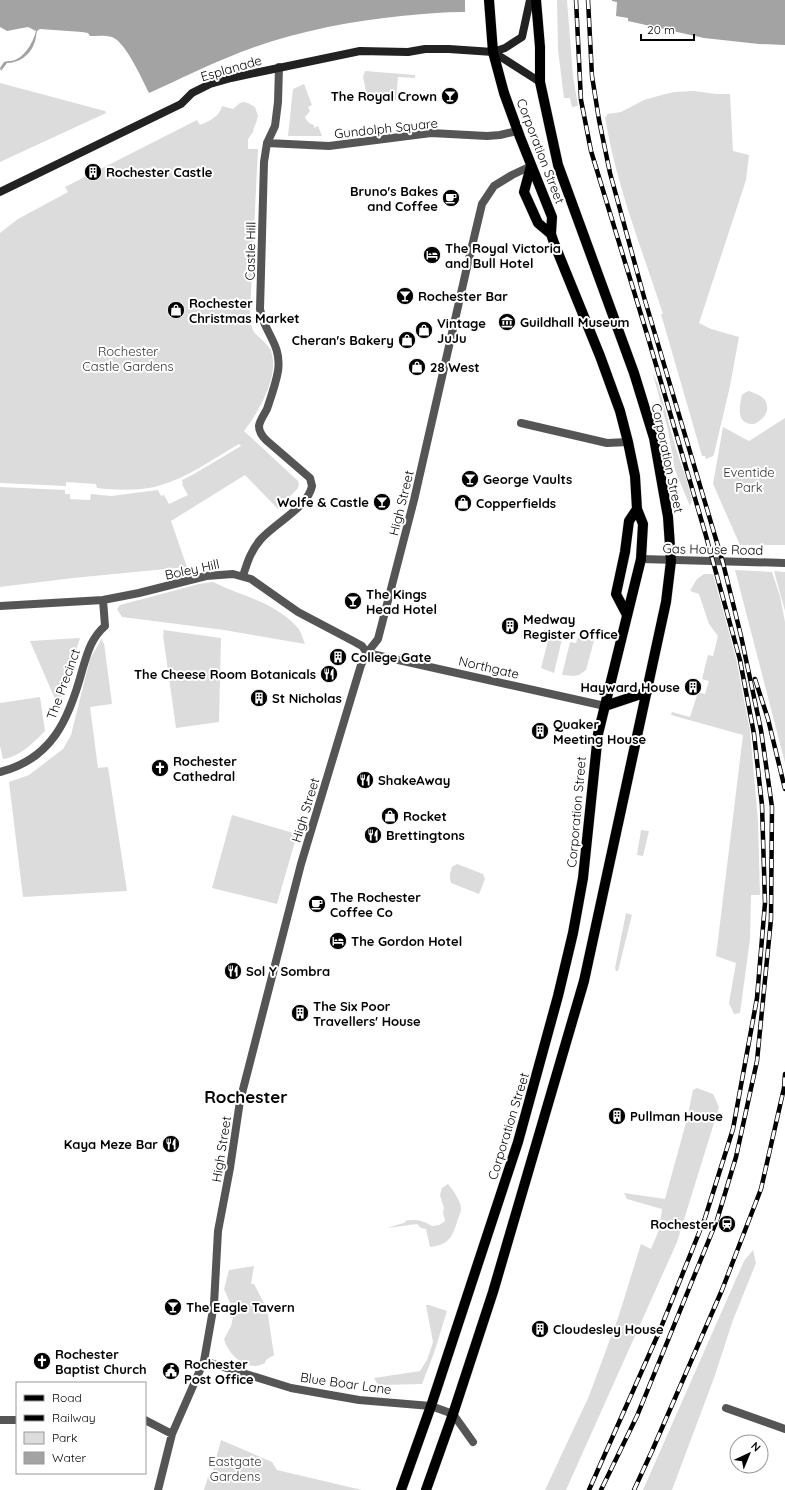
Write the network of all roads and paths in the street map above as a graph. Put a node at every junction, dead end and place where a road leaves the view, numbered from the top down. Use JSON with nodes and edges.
{"nodes":[{"id":1,"x":489,"y":0,"type":"edge"},
{"id":2,"x":530,"y":0,"type":"edge"},
{"id":3,"x":536,"y":0,"type":"edge"},
{"id":4,"x":493,"y":52,"type":"junction"},
{"id":5,"x":279,"y":67,"type":"junction"},
{"id":6,"x":540,"y":82,"type":"junction"},
{"id":7,"x":517,"y":131,"type":"junction"},
{"id":8,"x":267,"y":142,"type":"junction"},
{"id":9,"x":532,"y":166,"type":"junction"},
{"id":10,"x":0,"y":192,"type":"edge"},
{"id":11,"x":551,"y":234,"type":"junction"},
{"id":12,"x":521,"y":423,"type":"dead end"},
{"id":13,"x":628,"y":442,"type":"junction"},
{"id":14,"x":637,"y":509,"type":"junction"},
{"id":15,"x":641,"y":560,"type":"junction"},
{"id":16,"x":671,"y":561,"type":"junction"},
{"id":17,"x":785,"y":563,"type":"edge"},
{"id":18,"x":243,"y":576,"type":"junction"},
{"id":19,"x":103,"y":600,"type":"junction"},
{"id":20,"x":0,"y":606,"type":"edge"},
{"id":21,"x":627,"y":615,"type":"junction"},
{"id":22,"x":367,"y":653,"type":"junction"},
{"id":23,"x":648,"y":692,"type":"junction"},
{"id":24,"x":605,"y":706,"type":"junction"},
{"id":25,"x":0,"y":772,"type":"edge"},
{"id":26,"x":204,"y":1361,"type":"junction"},
{"id":27,"x":431,"y":1406,"type":"junction"},
{"id":28,"x":726,"y":1408,"type":"dead end"},
{"id":29,"x":453,"y":1414,"type":"junction"},
{"id":30,"x":0,"y":1420,"type":"edge"},
{"id":31,"x":16,"y":1420,"type":"edge"},
{"id":32,"x":146,"y":1421,"type":"edge"},
{"id":33,"x":785,"y":1429,"type":"edge"},
{"id":34,"x":172,"y":1434,"type":"junction"},
{"id":35,"x":473,"y":1442,"type":"dead end"},
{"id":36,"x":158,"y":1490,"type":"edge"},
{"id":37,"x":401,"y":1490,"type":"edge"},
{"id":38,"x":426,"y":1490,"type":"edge"}],
"edges":[{"from":1,"to":4,"type":"main road","name":"Corporation Street"},
{"from":2,"to":4,"type":"street","name":"Esplanade"},
{"from":3,"to":6,"type":"main road","name":"Corporation Street"},
{"from":4,"to":5,"type":"street","name":"Esplanade"},
{"from":4,"to":6,"type":"street","name":"Esplanade"},
{"from":4,"to":7,"type":"main road","name":"Corporation Street"},
{"from":5,"to":8,"type":"street","name":"Castle Hill"},
{"from":5,"to":10,"type":"street","name":"Esplanade"},
{"from":6,"to":16,"type":"main road","name":"Corporation Street"},
{"from":7,"to":8,"type":"street","name":"Gundolph Square"},
{"from":7,"to":9,"type":"main road","name":"Corporation Street"},
{"from":8,"to":18,"type":"street","name":"Castle Hill"},
{"from":9,"to":11,"type":"main road","name":"Corporation Street"},
{"from":9,"to":11,"type":"main road"},
{"from":9,"to":22,"type":"street","name":"High Street"},
{"from":11,"to":13,"type":"main road","name":"Corporation Street"},
{"from":12,"to":13,"type":"street"},
{"from":13,"to":14,"type":"main road","name":"Corporation Street"},
{"from":14,"to":15,"type":"main road","name":"Corporation Street"},
{"from":14,"to":21,"type":"main road"},
{"from":15,"to":16,"type":"street","name":"Gas House Road"},
{"from":15,"to":21,"type":"main road","name":"Corporation Street"},
{"from":16,"to":17,"type":"street","name":"Gas House Road"},
{"from":16,"to":23,"type":"main road","name":"Corporation Street"},
{"from":18,"to":19,"type":"street","name":"Boley Hill"},
{"from":18,"to":22,"type":"street","name":"Boley Hill"},
{"from":19,"to":20,"type":"street","name":"Boley Hill"},
{"from":19,"to":25,"type":"street","name":"The Precinct"},
{"from":21,"to":24,"type":"main road","name":"Corporation Street"},
{"from":22,"to":24,"type":"street","name":"Northgate"},
{"from":22,"to":26,"type":"street","name":"High Street"},
{"from":23,"to":24,"type":"main road"},
{"from":23,"to":29,"type":"main road","name":"Corporation Street"},
{"from":24,"to":27,"type":"main road","name":"Corporation Street"},
{"from":26,"to":27,"type":"street","name":"Blue Boar Lane"},
{"from":26,"to":34,"type":"street","name":"High Street"},
{"from":27,"to":29,"type":"street","name":"Blue Boar Lane"},
{"from":27,"to":37,"type":"main road","name":"Corporation Street"},
{"from":28,"to":33,"type":"street"},
{"from":29,"to":35,"type":"street"},
{"from":29,"to":38,"type":"main road","name":"Corporation Street"},
{"from":30,"to":31,"type":"street"},
{"from":32,"to":34,"type":"street"},
{"from":34,"to":36,"type":"street","name":"High Street"}]}
